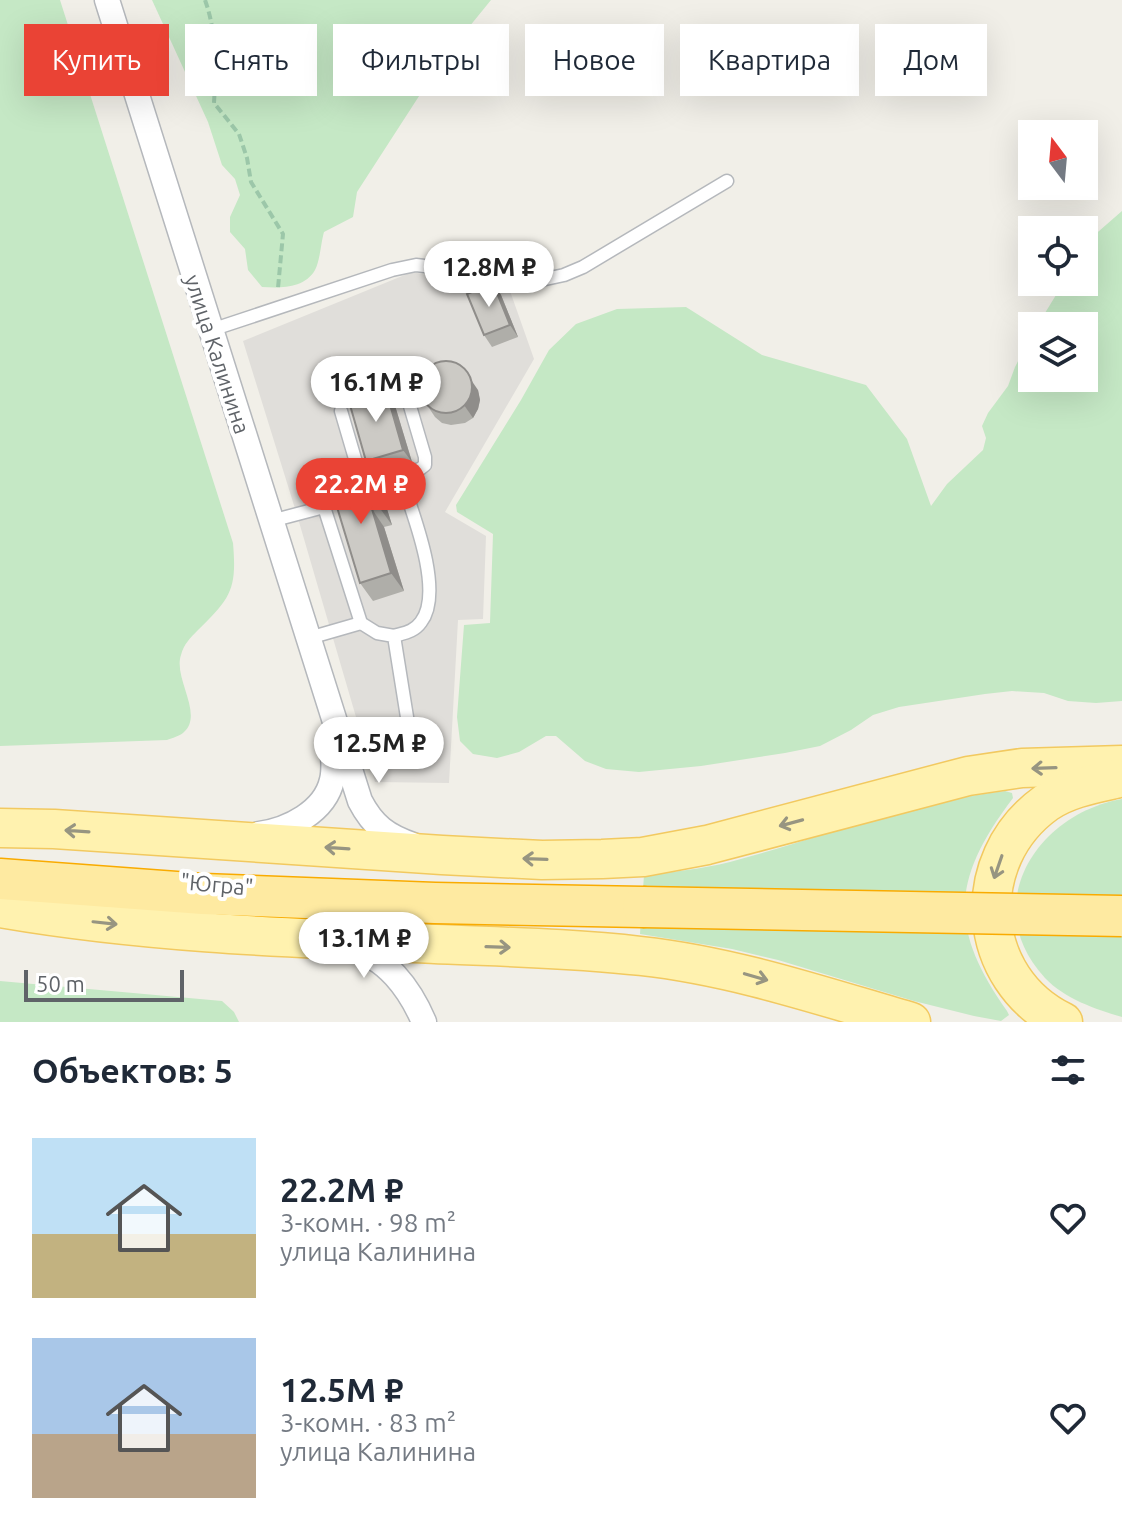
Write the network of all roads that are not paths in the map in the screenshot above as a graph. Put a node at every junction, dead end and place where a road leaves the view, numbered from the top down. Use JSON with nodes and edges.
{"nodes":[{"id":1,"x":107,"y":0,"type":"edge"},
{"id":2,"x":727,"y":181,"type":"dead end"},
{"id":3,"x":211,"y":330,"type":"junction"},
{"id":4,"x":402,"y":379,"type":"dead end"},
{"id":5,"x":341,"y":411,"type":"dead end"},
{"id":6,"x":400,"y":475,"type":"junction"},
{"id":7,"x":363,"y":486,"type":"junction"},
{"id":8,"x":324,"y":507,"type":"junction"},
{"id":9,"x":271,"y":521,"type":"junction"},
{"id":10,"x":361,"y":623,"type":"junction"},
{"id":11,"x":394,"y":636,"type":"junction"},
{"id":12,"x":309,"y":638,"type":"junction"},
{"id":13,"x":329,"y":707,"type":"junction"},
{"id":14,"x":411,"y":742,"type":"dead end"},
{"id":15,"x":1122,"y":765,"type":"edge"},
{"id":16,"x":1122,"y":778,"type":"edge"},
{"id":17,"x":0,"y":828,"type":"edge"},
{"id":18,"x":213,"y":840,"type":"junction"},
{"id":19,"x":442,"y":855,"type":"junction"},
{"id":20,"x":0,"y":862,"type":"edge"},
{"id":21,"x":0,"y":879,"type":"edge"},
{"id":22,"x":435,"y":903,"type":"junction"},
{"id":23,"x":0,"y":908,"type":"edge"},
{"id":24,"x":1122,"y":916,"type":"edge"},
{"id":25,"x":308,"y":938,"type":"junction"},
{"id":26,"x":424,"y":1022,"type":"edge"},
{"id":27,"x":911,"y":1022,"type":"edge"},
{"id":28,"x":1063,"y":1022,"type":"edge"}],
"edges":[{"from":1,"to":3,"type":"street","name":"улица Калинина"},
{"from":2,"to":3,"type":"lane"},
{"from":3,"to":9,"type":"street","name":"улица Калинина"},
{"from":4,"to":6,"type":"lane"},
{"from":5,"to":7,"type":"lane"},
{"from":6,"to":7,"type":"lane"},
{"from":6,"to":11,"type":"lane"},
{"from":7,"to":8,"type":"lane"},
{"from":8,"to":9,"type":"lane"},
{"from":8,"to":10,"type":"lane"},
{"from":9,"to":12,"type":"street","name":"улица Калинина"},
{"from":10,"to":11,"type":"lane"},
{"from":10,"to":12,"type":"lane"},
{"from":11,"to":14,"type":"lane"},
{"from":12,"to":13,"type":"street","name":"улица Калинина"},
{"from":13,"to":18,"type":"street"},
{"from":13,"to":19,"type":"street"},
{"from":15,"to":19,"type":"main road","one_way":true},
{"from":16,"to":28,"type":"main road","one_way":true},
{"from":18,"to":17,"type":"main road","one_way":true},
{"from":19,"to":18,"type":"main road","one_way":true},
{"from":20,"to":22,"type":"highway","name":"\"Югра\""},
{"from":21,"to":22,"type":"highway","name":"\"Югра\""},
{"from":22,"to":24,"type":"highway","name":"\"Югра\"","bridge":true},
{"from":23,"to":25,"type":"main road","one_way":true},
{"from":25,"to":26,"type":"street"},
{"from":25,"to":27,"type":"main road","one_way":true}]}
